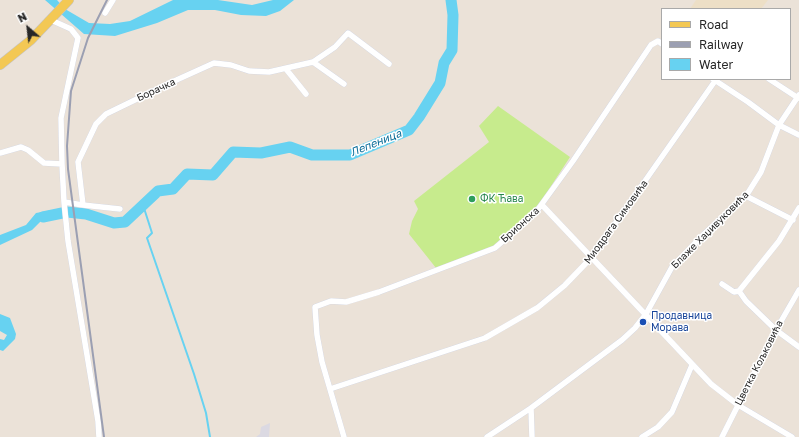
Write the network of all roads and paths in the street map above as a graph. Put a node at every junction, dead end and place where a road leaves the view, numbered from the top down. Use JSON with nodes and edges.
{"nodes":[{"id":1,"x":69,"y":0,"type":"edge"},
{"id":2,"x":113,"y":0,"type":"edge"},
{"id":3,"x":105,"y":13,"type":"dead end"},
{"id":4,"x":52,"y":19,"type":"junction"},
{"id":5,"x":661,"y":43,"type":"edge"},
{"id":6,"x":313,"y":62,"type":"junction"},
{"id":7,"x":389,"y":64,"type":"dead end"},
{"id":8,"x":0,"y":65,"type":"edge"},
{"id":9,"x":286,"y":69,"type":"junction"},
{"id":10,"x":714,"y":80,"type":"edge"},
{"id":11,"x":771,"y":80,"type":"edge"},
{"id":12,"x":344,"y":84,"type":"dead end"},
{"id":13,"x":306,"y":94,"type":"dead end"},
{"id":14,"x":798,"y":96,"type":"edge"},
{"id":15,"x":779,"y":125,"type":"junction"},
{"id":16,"x":799,"y":135,"type":"edge"},
{"id":17,"x":0,"y":153,"type":"edge"},
{"id":18,"x":62,"y":164,"type":"junction"},
{"id":19,"x":746,"y":196,"type":"junction"},
{"id":20,"x":64,"y":202,"type":"junction"},
{"id":21,"x":83,"y":205,"type":"junction"},
{"id":22,"x":542,"y":205,"type":"junction"},
{"id":23,"x":799,"y":208,"type":"edge"},
{"id":24,"x":120,"y":209,"type":"dead end"},
{"id":25,"x":793,"y":220,"type":"junction"},
{"id":26,"x":591,"y":258,"type":"junction"},
{"id":27,"x":722,"y":284,"type":"dead end"},
{"id":28,"x":799,"y":290,"type":"edge"},
{"id":29,"x":739,"y":291,"type":"junction"},
{"id":30,"x":646,"y":314,"type":"junction"},
{"id":31,"x":776,"y":330,"type":"junction"},
{"id":32,"x":799,"y":347,"type":"edge"},
{"id":33,"x":692,"y":365,"type":"junction"},
{"id":34,"x":330,"y":389,"type":"junction"},
{"id":35,"x":738,"y":405,"type":"junction"},
{"id":36,"x":532,"y":408,"type":"junction"},
{"id":37,"x":99,"y":437,"type":"edge"},
{"id":38,"x":344,"y":437,"type":"edge"},
{"id":39,"x":487,"y":437,"type":"edge"},
{"id":40,"x":532,"y":437,"type":"edge"},
{"id":41,"x":642,"y":437,"type":"edge"},
{"id":42,"x":722,"y":437,"type":"edge"},
{"id":43,"x":792,"y":437,"type":"edge"}],
"edges":[{"from":1,"to":4,"type":"main road"},
{"from":2,"to":3,"type":"street"},
{"from":4,"to":8,"type":"main road"},
{"from":4,"to":18,"type":"street"},
{"from":5,"to":22,"type":"street","name":"Брионска"},
{"from":6,"to":7,"type":"street","name":"Борачка"},
{"from":6,"to":9,"type":"street","name":"Борачка"},
{"from":6,"to":12,"type":"street"},
{"from":9,"to":13,"type":"street"},
{"from":9,"to":21,"type":"street","name":"Борачка"},
{"from":10,"to":15,"type":"street"},
{"from":10,"to":26,"type":"street","name":"Миодрага Симовића"},
{"from":11,"to":14,"type":"street"},
{"from":14,"to":15,"type":"street","name":"Блаже Хаџивуковића"},
{"from":15,"to":16,"type":"street"},
{"from":15,"to":19,"type":"street","name":"Блаже Хаџивуковића"},
{"from":17,"to":18,"type":"street"},
{"from":18,"to":20,"type":"street"},
{"from":19,"to":25,"type":"street"},
{"from":19,"to":30,"type":"street","name":"Блаже Хаџивуковића"},
{"from":20,"to":21,"type":"street"},
{"from":20,"to":37,"type":"street"},
{"from":21,"to":24,"type":"street"},
{"from":22,"to":26,"type":"street"},
{"from":22,"to":34,"type":"street","name":"Брионска"},
{"from":23,"to":25,"type":"street"},
{"from":25,"to":29,"type":"street"},
{"from":26,"to":30,"type":"street"},
{"from":26,"to":34,"type":"street","name":"Миодрага Симовића"},
{"from":27,"to":29,"type":"street"},
{"from":28,"to":31,"type":"street","name":"Цветка Кољковића"},
{"from":29,"to":31,"type":"street"},
{"from":30,"to":33,"type":"street"},
{"from":30,"to":36,"type":"street","name":"Блаже Хаџивуковића"},
{"from":31,"to":32,"type":"street"},
{"from":31,"to":35,"type":"street","name":"Цветка Кољковића"},
{"from":33,"to":35,"type":"street"},
{"from":33,"to":41,"type":"street"},
{"from":34,"to":38,"type":"street"},
{"from":35,"to":42,"type":"street","name":"Цветка Кољковића"},
{"from":35,"to":43,"type":"street"},
{"from":36,"to":39,"type":"street","name":"Блаже Хаџивуковића"},
{"from":36,"to":40,"type":"street"}]}
